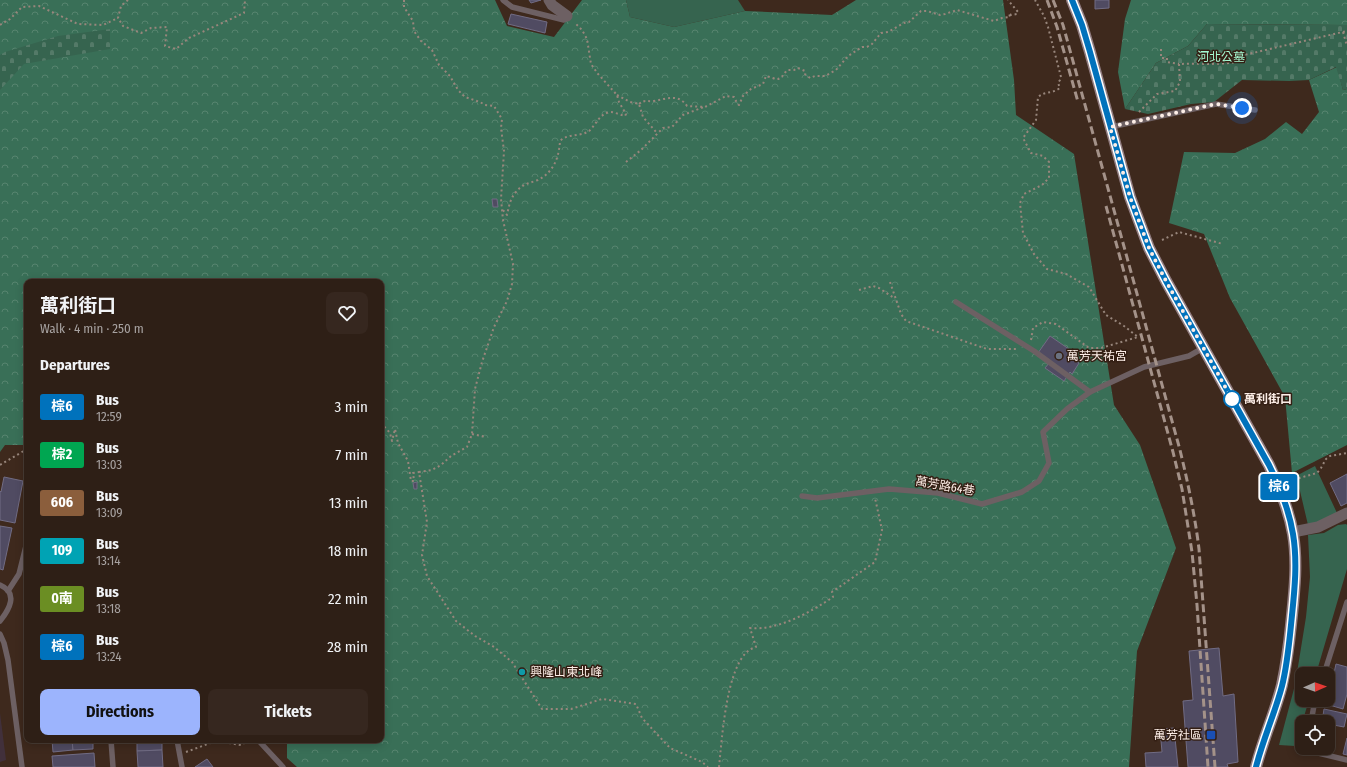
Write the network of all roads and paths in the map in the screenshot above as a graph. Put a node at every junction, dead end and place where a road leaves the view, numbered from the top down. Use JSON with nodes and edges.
{"nodes":[{"id":1,"x":128,"y":0,"type":"edge"},
{"id":2,"x":245,"y":0,"type":"edge"},
{"id":3,"x":404,"y":0,"type":"edge"},
{"id":4,"x":503,"y":0,"type":"edge"},
{"id":5,"x":549,"y":0,"type":"edge"},
{"id":6,"x":1008,"y":0,"type":"edge"},
{"id":7,"x":1035,"y":0,"type":"edge"},
{"id":8,"x":1072,"y":0,"type":"edge"},
{"id":9,"x":567,"y":16,"type":"joint"},
{"id":10,"x":118,"y":18,"type":"junction"},
{"id":11,"x":0,"y":25,"type":"edge"},
{"id":12,"x":582,"y":30,"type":"dead end"},
{"id":13,"x":1347,"y":31,"type":"edge"},
{"id":14,"x":1343,"y":32,"type":"junction"},
{"id":15,"x":1347,"y":46,"type":"edge"},
{"id":16,"x":1161,"y":48,"type":"dead end"},
{"id":17,"x":1179,"y":64,"type":"junction"},
{"id":18,"x":617,"y":95,"type":"junction"},
{"id":19,"x":639,"y":104,"type":"junction"},
{"id":20,"x":705,"y":107,"type":"junction"},
{"id":21,"x":1255,"y":110,"type":"dead end"},
{"id":22,"x":1126,"y":124,"type":"junction"},
{"id":23,"x":1110,"y":127,"type":"junction"},
{"id":24,"x":657,"y":133,"type":"junction"},
{"id":25,"x":626,"y":162,"type":"dead end"},
{"id":26,"x":502,"y":208,"type":"junction"},
{"id":27,"x":1162,"y":240,"type":"dead end"},
{"id":28,"x":1223,"y":244,"type":"dead end"},
{"id":29,"x":890,"y":282,"type":"dead end"},
{"id":30,"x":859,"y":290,"type":"dead end"},
{"id":31,"x":895,"y":298,"type":"junction"},
{"id":32,"x":956,"y":302,"type":"dead end"},
{"id":33,"x":1021,"y":343,"type":"junction"},
{"id":34,"x":1203,"y":348,"type":"junction"},
{"id":35,"x":1034,"y":351,"type":"junction"},
{"id":36,"x":1090,"y":392,"type":"junction"},
{"id":37,"x":384,"y":426,"type":"edge"},
{"id":38,"x":472,"y":434,"type":"junction"},
{"id":39,"x":486,"y":436,"type":"dead end"},
{"id":40,"x":24,"y":451,"type":"edge"},
{"id":41,"x":1347,"y":454,"type":"edge"},
{"id":42,"x":0,"y":465,"type":"edge"},
{"id":43,"x":419,"y":472,"type":"junction"},
{"id":44,"x":1278,"y":484,"type":"junction"},
{"id":45,"x":874,"y":491,"type":"junction"},
{"id":46,"x":802,"y":496,"type":"dead end"},
{"id":47,"x":1347,"y":513,"type":"edge"},
{"id":48,"x":1293,"y":532,"type":"junction"},
{"id":49,"x":24,"y":554,"type":"edge"},
{"id":50,"x":0,"y":585,"type":"edge"},
{"id":51,"x":8,"y":591,"type":"junction"},
{"id":52,"x":1347,"y":602,"type":"edge"},
{"id":53,"x":0,"y":621,"type":"edge"},
{"id":54,"x":0,"y":634,"type":"edge"},
{"id":55,"x":1326,"y":667,"type":"edge"},
{"id":56,"x":111,"y":743,"type":"edge"},
{"id":57,"x":178,"y":743,"type":"edge"},
{"id":58,"x":210,"y":743,"type":"edge"},
{"id":59,"x":228,"y":743,"type":"edge"},
{"id":60,"x":244,"y":743,"type":"edge"},
{"id":61,"x":261,"y":743,"type":"edge"},
{"id":62,"x":180,"y":754,"type":"junction"},
{"id":63,"x":1326,"y":755,"type":"edge"},
{"id":64,"x":1347,"y":760,"type":"edge"},
{"id":65,"x":22,"y":767,"type":"edge"},
{"id":66,"x":113,"y":767,"type":"edge"},
{"id":67,"x":182,"y":767,"type":"edge"},
{"id":68,"x":283,"y":767,"type":"edge"},
{"id":69,"x":708,"y":767,"type":"edge"},
{"id":70,"x":719,"y":767,"type":"edge"},
{"id":71,"x":1256,"y":767,"type":"edge"}],
"edges":[{"from":1,"to":10,"type":"path"},
{"from":2,"to":10,"type":"path"},
{"from":3,"to":26,"type":"path"},
{"from":4,"to":9,"type":"lane"},
{"from":5,"to":9,"type":"street"},
{"from":6,"to":20,"type":"path"},
{"from":7,"to":35,"type":"path"},
{"from":8,"to":23,"type":"street"},
{"from":10,"to":11,"type":"path"},
{"from":12,"to":18,"type":"path"},
{"from":13,"to":14,"type":"path"},
{"from":14,"to":15,"type":"path"},
{"from":14,"to":17,"type":"path"},
{"from":16,"to":17,"type":"path"},
{"from":17,"to":22,"type":"path"},
{"from":18,"to":19,"type":"path"},
{"from":18,"to":26,"type":"path"},
{"from":19,"to":20,"type":"path"},
{"from":19,"to":24,"type":"path"},
{"from":20,"to":24,"type":"path"},
{"from":21,"to":22,"type":"lane"},
{"from":22,"to":23,"type":"lane"},
{"from":23,"to":34,"type":"street"},
{"from":24,"to":25,"type":"path"},
{"from":26,"to":38,"type":"path"},
{"from":27,"to":28,"type":"path"},
{"from":29,"to":31,"type":"path"},
{"from":30,"to":31,"type":"path"},
{"from":31,"to":33,"type":"path"},
{"from":32,"to":33,"type":"lane"},
{"from":33,"to":35,"type":"lane"},
{"from":34,"to":36,"type":"lane","name":"萬芳路64巷"},
{"from":34,"to":44,"type":"street"},
{"from":35,"to":36,"type":"lane"},
{"from":36,"to":45,"type":"lane","name":"萬芳路64巷"},
{"from":37,"to":43,"type":"path"},
{"from":38,"to":39,"type":"path"},
{"from":38,"to":43,"type":"path"},
{"from":40,"to":42,"type":"path"},
{"from":41,"to":44,"type":"path"},
{"from":43,"to":69,"type":"path"},
{"from":44,"to":48,"type":"street"},
{"from":45,"to":46,"type":"lane","name":"萬芳路64巷"},
{"from":45,"to":70,"type":"path"},
{"from":47,"to":48,"type":"street"},
{"from":48,"to":71,"type":"street"},
{"from":49,"to":51,"type":"lane"},
{"from":50,"to":51,"type":"lane"},
{"from":51,"to":53,"type":"lane"},
{"from":52,"to":55,"type":"lane"},
{"from":54,"to":65,"type":"lane"},
{"from":56,"to":66,"type":"lane"},
{"from":57,"to":62,"type":"lane"},
{"from":58,"to":62,"type":"path"},
{"from":59,"to":60,"type":"path"},
{"from":61,"to":68,"type":"lane"},
{"from":62,"to":67,"type":"lane"},
{"from":63,"to":64,"type":"lane"}]}
